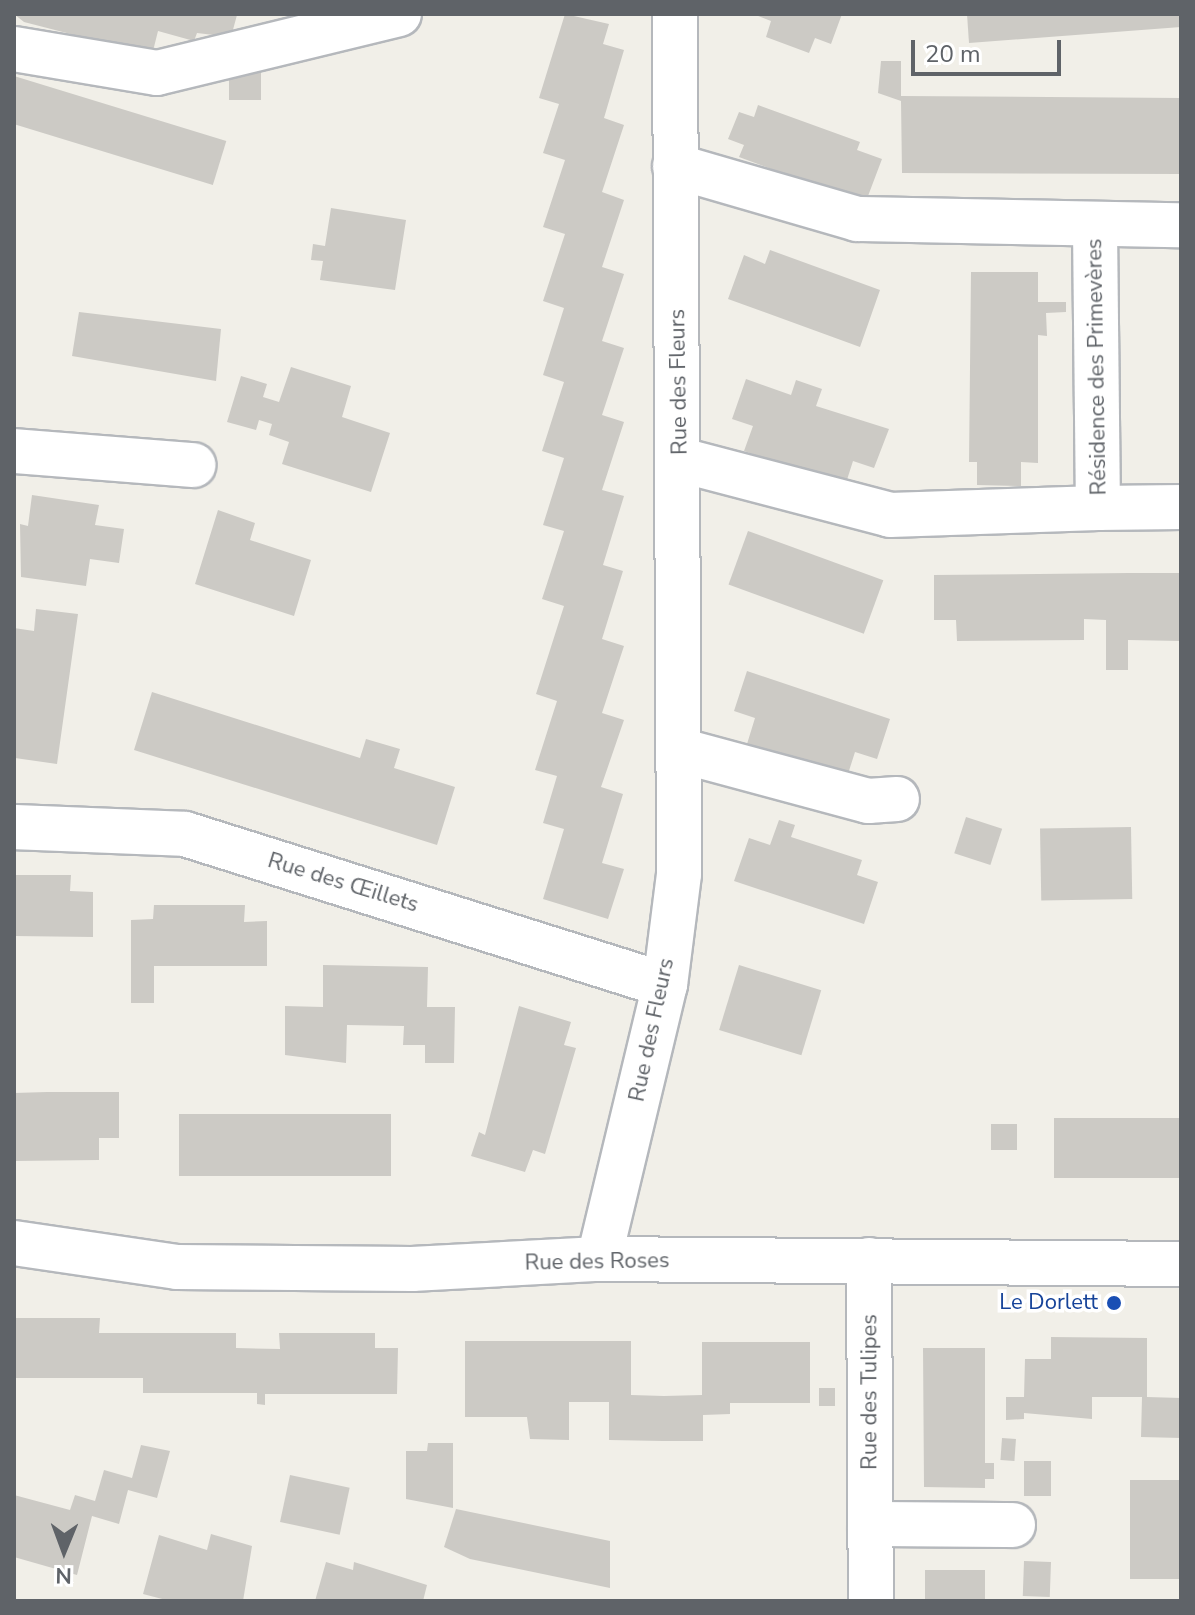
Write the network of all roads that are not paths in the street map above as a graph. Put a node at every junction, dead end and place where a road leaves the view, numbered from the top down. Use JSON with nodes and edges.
{"nodes":[{"id":1,"x":399,"y":14,"type":"edge"},
{"id":2,"x":675,"y":14,"type":"edge"},
{"id":3,"x":14,"y":49,"type":"edge"},
{"id":4,"x":675,"y":166,"type":"junction"},
{"id":5,"x":1181,"y":225,"type":"edge"},
{"id":6,"x":1095,"y":226,"type":"junction"},
{"id":7,"x":14,"y":451,"type":"edge"},
{"id":8,"x":681,"y":460,"type":"junction"},
{"id":9,"x":193,"y":465,"type":"dead end"},
{"id":10,"x":1181,"y":507,"type":"edge"},
{"id":11,"x":1098,"y":508,"type":"junction"},
{"id":12,"x":679,"y":750,"type":"junction"},
{"id":13,"x":897,"y":799,"type":"dead end"},
{"id":14,"x":14,"y":827,"type":"edge"},
{"id":15,"x":665,"y":985,"type":"junction"},
{"id":16,"x":14,"y":1243,"type":"edge"},
{"id":17,"x":599,"y":1259,"type":"junction"},
{"id":18,"x":869,"y":1260,"type":"junction"},
{"id":19,"x":1181,"y":1264,"type":"edge"},
{"id":20,"x":870,"y":1524,"type":"junction"},
{"id":21,"x":1013,"y":1525,"type":"dead end"},
{"id":22,"x":871,"y":1601,"type":"edge"}],
"edges":[{"from":1,"to":3,"type":"street"},
{"from":2,"to":4,"type":"street","name":"Rue des Fleurs"},
{"from":4,"to":6,"type":"street","name":"Résidence des Primevères"},
{"from":4,"to":8,"type":"street","name":"Rue des Fleurs"},
{"from":5,"to":6,"type":"street","name":"Résidence des Primevères"},
{"from":6,"to":11,"type":"street","name":"Résidence des Primevères"},
{"from":7,"to":9,"type":"street"},
{"from":8,"to":11,"type":"street","name":"Résidence des Primevères"},
{"from":8,"to":12,"type":"street","name":"Rue des Fleurs"},
{"from":10,"to":11,"type":"street","name":"Résidence des Primevères"},
{"from":12,"to":13,"type":"street"},
{"from":12,"to":15,"type":"street","name":"Rue des Fleurs"},
{"from":14,"to":15,"type":"street","name":"Rue des Œillets"},
{"from":15,"to":17,"type":"street","name":"Rue des Fleurs"},
{"from":16,"to":17,"type":"street","name":"Rue des Roses"},
{"from":17,"to":18,"type":"street","name":"Rue des Roses"},
{"from":18,"to":19,"type":"street","name":"Rue des Roses"},
{"from":18,"to":20,"type":"street","name":"Rue des Tulipes"},
{"from":20,"to":21,"type":"street"},
{"from":20,"to":22,"type":"street","name":"Rue des Tulipes"}]}
